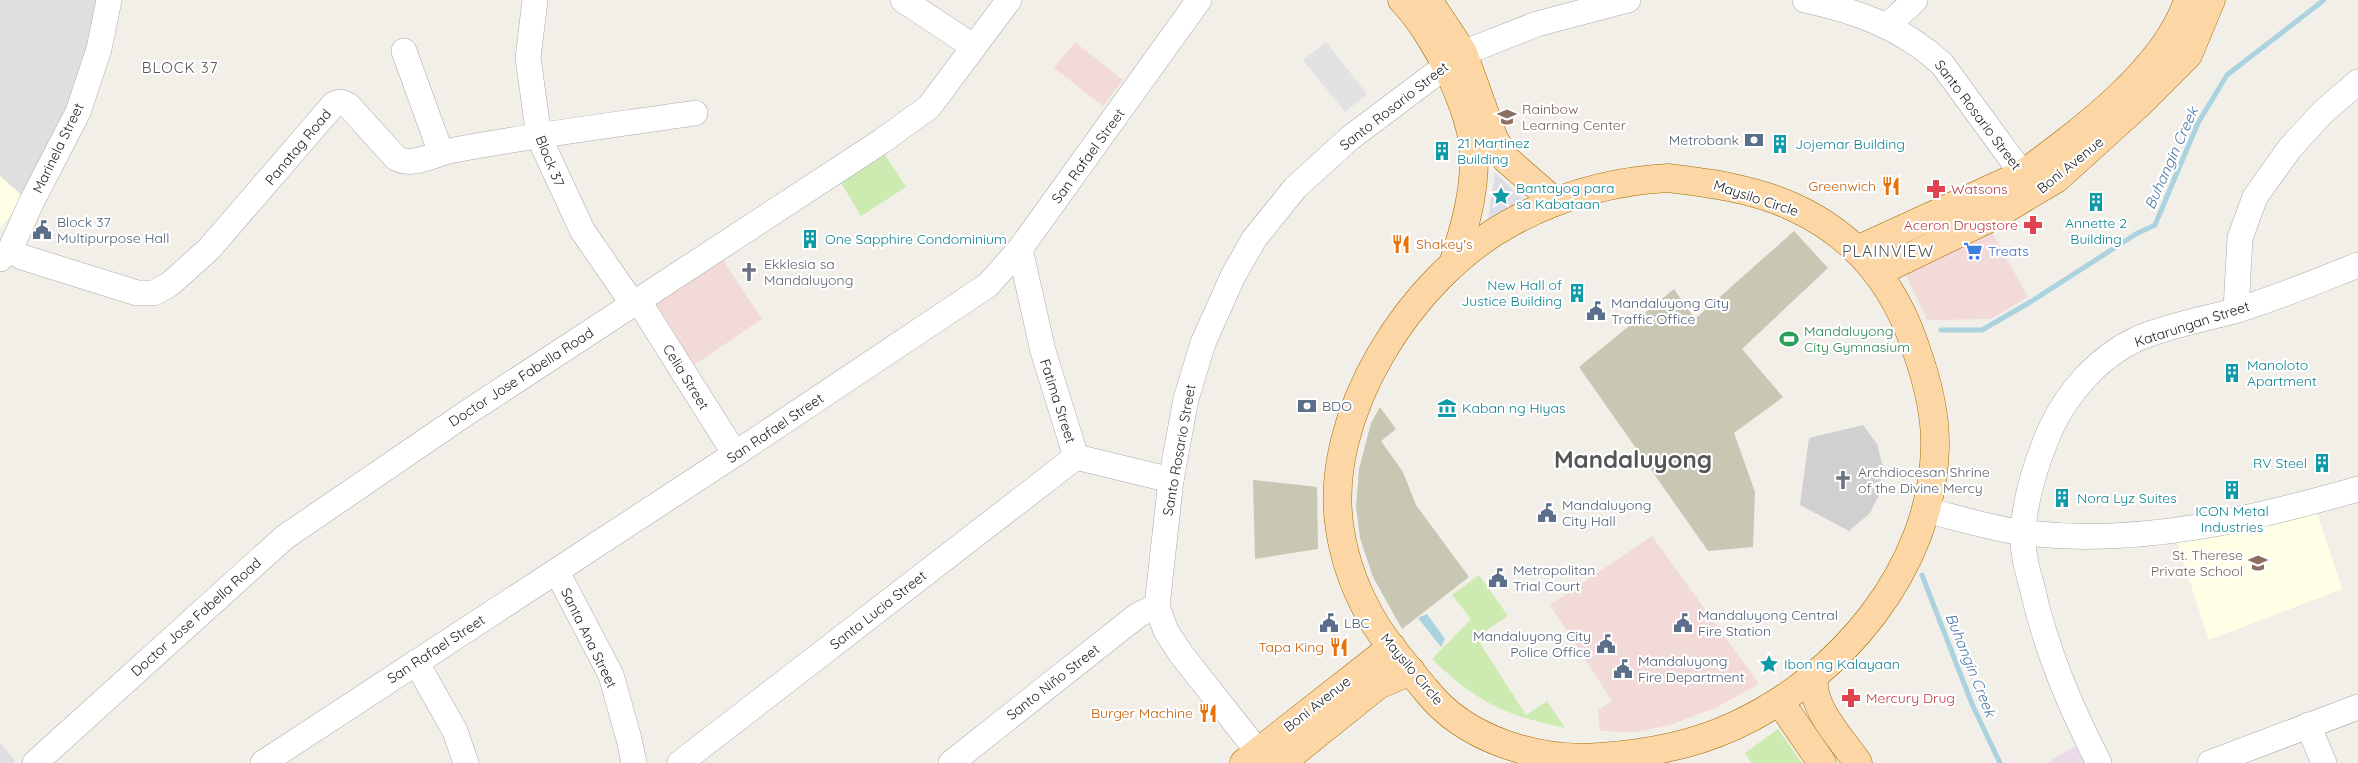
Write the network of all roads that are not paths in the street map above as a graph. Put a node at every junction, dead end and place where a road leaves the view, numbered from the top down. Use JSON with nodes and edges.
{"nodes":[{"id":1,"x":109,"y":0,"type":"edge"},
{"id":2,"x":535,"y":0,"type":"edge"},
{"id":3,"x":903,"y":0,"type":"edge"},
{"id":4,"x":1009,"y":0,"type":"edge"},
{"id":5,"x":1199,"y":0,"type":"edge"},
{"id":6,"x":1402,"y":0,"type":"edge"},
{"id":7,"x":1428,"y":0,"type":"edge"},
{"id":8,"x":1628,"y":0,"type":"edge"},
{"id":9,"x":1805,"y":0,"type":"edge"},
{"id":10,"x":1915,"y":0,"type":"edge"},
{"id":11,"x":2188,"y":0,"type":"edge"},
{"id":12,"x":2211,"y":0,"type":"edge"},
{"id":13,"x":1888,"y":25,"type":"junction"},
{"id":14,"x":974,"y":48,"type":"junction"},
{"id":15,"x":404,"y":51,"type":"dead end"},
{"id":16,"x":1454,"y":59,"type":"junction"},
{"id":17,"x":2358,"y":82,"type":"edge"},
{"id":18,"x":695,"y":113,"type":"dead end"},
{"id":19,"x":539,"y":137,"type":"junction"},
{"id":20,"x":441,"y":153,"type":"junction"},
{"id":21,"x":2030,"y":183,"type":"junction"},
{"id":22,"x":1555,"y":202,"type":"junction"},
{"id":23,"x":1020,"y":249,"type":"junction"},
{"id":24,"x":1857,"y":250,"type":"junction"},
{"id":25,"x":5,"y":254,"type":"edge"},
{"id":26,"x":1453,"y":264,"type":"junction"},
{"id":27,"x":2358,"y":265,"type":"edge"},
{"id":28,"x":1877,"y":273,"type":"junction"},
{"id":29,"x":635,"y":302,"type":"junction"},
{"id":30,"x":2236,"y":310,"type":"junction"},
{"id":31,"x":735,"y":454,"type":"junction"},
{"id":32,"x":1076,"y":457,"type":"junction"},
{"id":33,"x":1171,"y":480,"type":"junction"},
{"id":34,"x":2358,"y":489,"type":"edge"},
{"id":35,"x":1926,"y":510,"type":"junction"},
{"id":36,"x":2023,"y":533,"type":"junction"},
{"id":37,"x":557,"y":572,"type":"junction"},
{"id":38,"x":1157,"y":606,"type":"junction"},
{"id":39,"x":1392,"y":647,"type":"junction"},
{"id":40,"x":416,"y":662,"type":"junction"},
{"id":41,"x":1411,"y":671,"type":"junction"},
{"id":42,"x":1814,"y":677,"type":"junction"},
{"id":43,"x":1780,"y":702,"type":"junction"},
{"id":44,"x":2358,"y":707,"type":"edge"},
{"id":45,"x":2308,"y":726,"type":"junction"},
{"id":46,"x":273,"y":760,"type":"edge"},
{"id":47,"x":1263,"y":760,"type":"edge"},
{"id":48,"x":35,"y":763,"type":"edge"},
{"id":49,"x":466,"y":763,"type":"edge"},
{"id":50,"x":634,"y":763,"type":"edge"},
{"id":51,"x":680,"y":763,"type":"edge"},
{"id":52,"x":951,"y":763,"type":"edge"},
{"id":53,"x":1822,"y":763,"type":"edge"},
{"id":54,"x":1858,"y":763,"type":"edge"},
{"id":55,"x":2099,"y":763,"type":"edge"},
{"id":56,"x":2210,"y":763,"type":"edge"},
{"id":57,"x":2324,"y":763,"type":"edge"}],
"edges":[{"from":1,"to":25,"type":"street","name":"Marinela Street"},
{"from":2,"to":19,"type":"street","name":"Block 37"},
{"from":3,"to":14,"type":"street"},
{"from":4,"to":14,"type":"street","name":"Doctor Jose Fabella Road"},
{"from":5,"to":23,"type":"street","name":"San Rafael Street"},
{"from":6,"to":16,"type":"main road"},
{"from":7,"to":16,"type":"main road"},
{"from":8,"to":16,"type":"street","name":"Santo Rosario Street"},
{"from":9,"to":13,"type":"street","name":"Santo Rosario Street"},
{"from":10,"to":13,"type":"street"},
{"from":11,"to":21,"type":"main road","name":"Boni Avenue"},
{"from":12,"to":21,"type":"main road","name":"Boni Avenue"},
{"from":13,"to":21,"type":"street","name":"Santo Rosario Street"},
{"from":14,"to":29,"type":"street","name":"Doctor Jose Fabella Road"},
{"from":15,"to":20,"type":"street"},
{"from":16,"to":22,"type":"main road"},
{"from":16,"to":26,"type":"main road"},
{"from":16,"to":33,"type":"street","name":"Santo Rosario Street"},
{"from":17,"to":30,"type":"street"},
{"from":18,"to":19,"type":"street","name":"Panatag Road"},
{"from":19,"to":20,"type":"street","name":"Panatag Road"},
{"from":19,"to":29,"type":"street","name":"Block 37"},
{"from":20,"to":25,"type":"street","name":"Panatag Road"},
{"from":21,"to":24,"type":"main road","name":"Boni Avenue"},
{"from":21,"to":28,"type":"main road","name":"Boni Avenue"},
{"from":22,"to":24,"type":"main road","name":"Maysilo Circle"},
{"from":22,"to":26,"type":"main road","name":"Maysilo Circle"},
{"from":23,"to":31,"type":"street","name":"San Rafael Street"},
{"from":23,"to":32,"type":"street","name":"Fatima Street"},
{"from":24,"to":28,"type":"main road","name":"Maysilo Circle"},
{"from":26,"to":39,"type":"main road","name":"Maysilo Circle"},
{"from":27,"to":30,"type":"street","name":"Katarungan Street"},
{"from":28,"to":35,"type":"main road","name":"Maysilo Circle"},
{"from":29,"to":31,"type":"street","name":"Celia Street"},
{"from":29,"to":48,"type":"street","name":"Doctor Jose Fabella Road"},
{"from":30,"to":36,"type":"street","name":"Katarungan Street"},
{"from":31,"to":37,"type":"street","name":"San Rafael Street"},
{"from":32,"to":33,"type":"street","name":"Fatima Street"},
{"from":32,"to":51,"type":"street","name":"Santa Lucia Street"},
{"from":33,"to":38,"type":"street","name":"Santo Rosario Street"},
{"from":34,"to":36,"type":"street"},
{"from":35,"to":36,"type":"street"},
{"from":35,"to":42,"type":"main road","name":"Maysilo Circle"},
{"from":36,"to":55,"type":"street","name":"Katarungan Street"},
{"from":37,"to":40,"type":"street","name":"San Rafael Street"},
{"from":37,"to":50,"type":"street","name":"Santa Ana Street"},
{"from":38,"to":47,"type":"street","name":"Santo Rosario Street"},
{"from":38,"to":52,"type":"street","name":"Santo Niño Street"},
{"from":39,"to":41,"type":"main road","name":"Maysilo Circle"},
{"from":39,"to":47,"type":"main road","name":"Boni Avenue"},
{"from":40,"to":46,"type":"street","name":"San Rafael Street"},
{"from":40,"to":49,"type":"street"},
{"from":41,"to":43,"type":"main road","name":"Maysilo Circle"},
{"from":41,"to":47,"type":"main road","name":"Boni Avenue"},
{"from":42,"to":43,"type":"main road","name":"Maysilo Circle"},
{"from":42,"to":54,"type":"main road"},
{"from":43,"to":53,"type":"main road"},
{"from":44,"to":45,"type":"street"},
{"from":45,"to":56,"type":"street"},
{"from":45,"to":57,"type":"street"}]}
